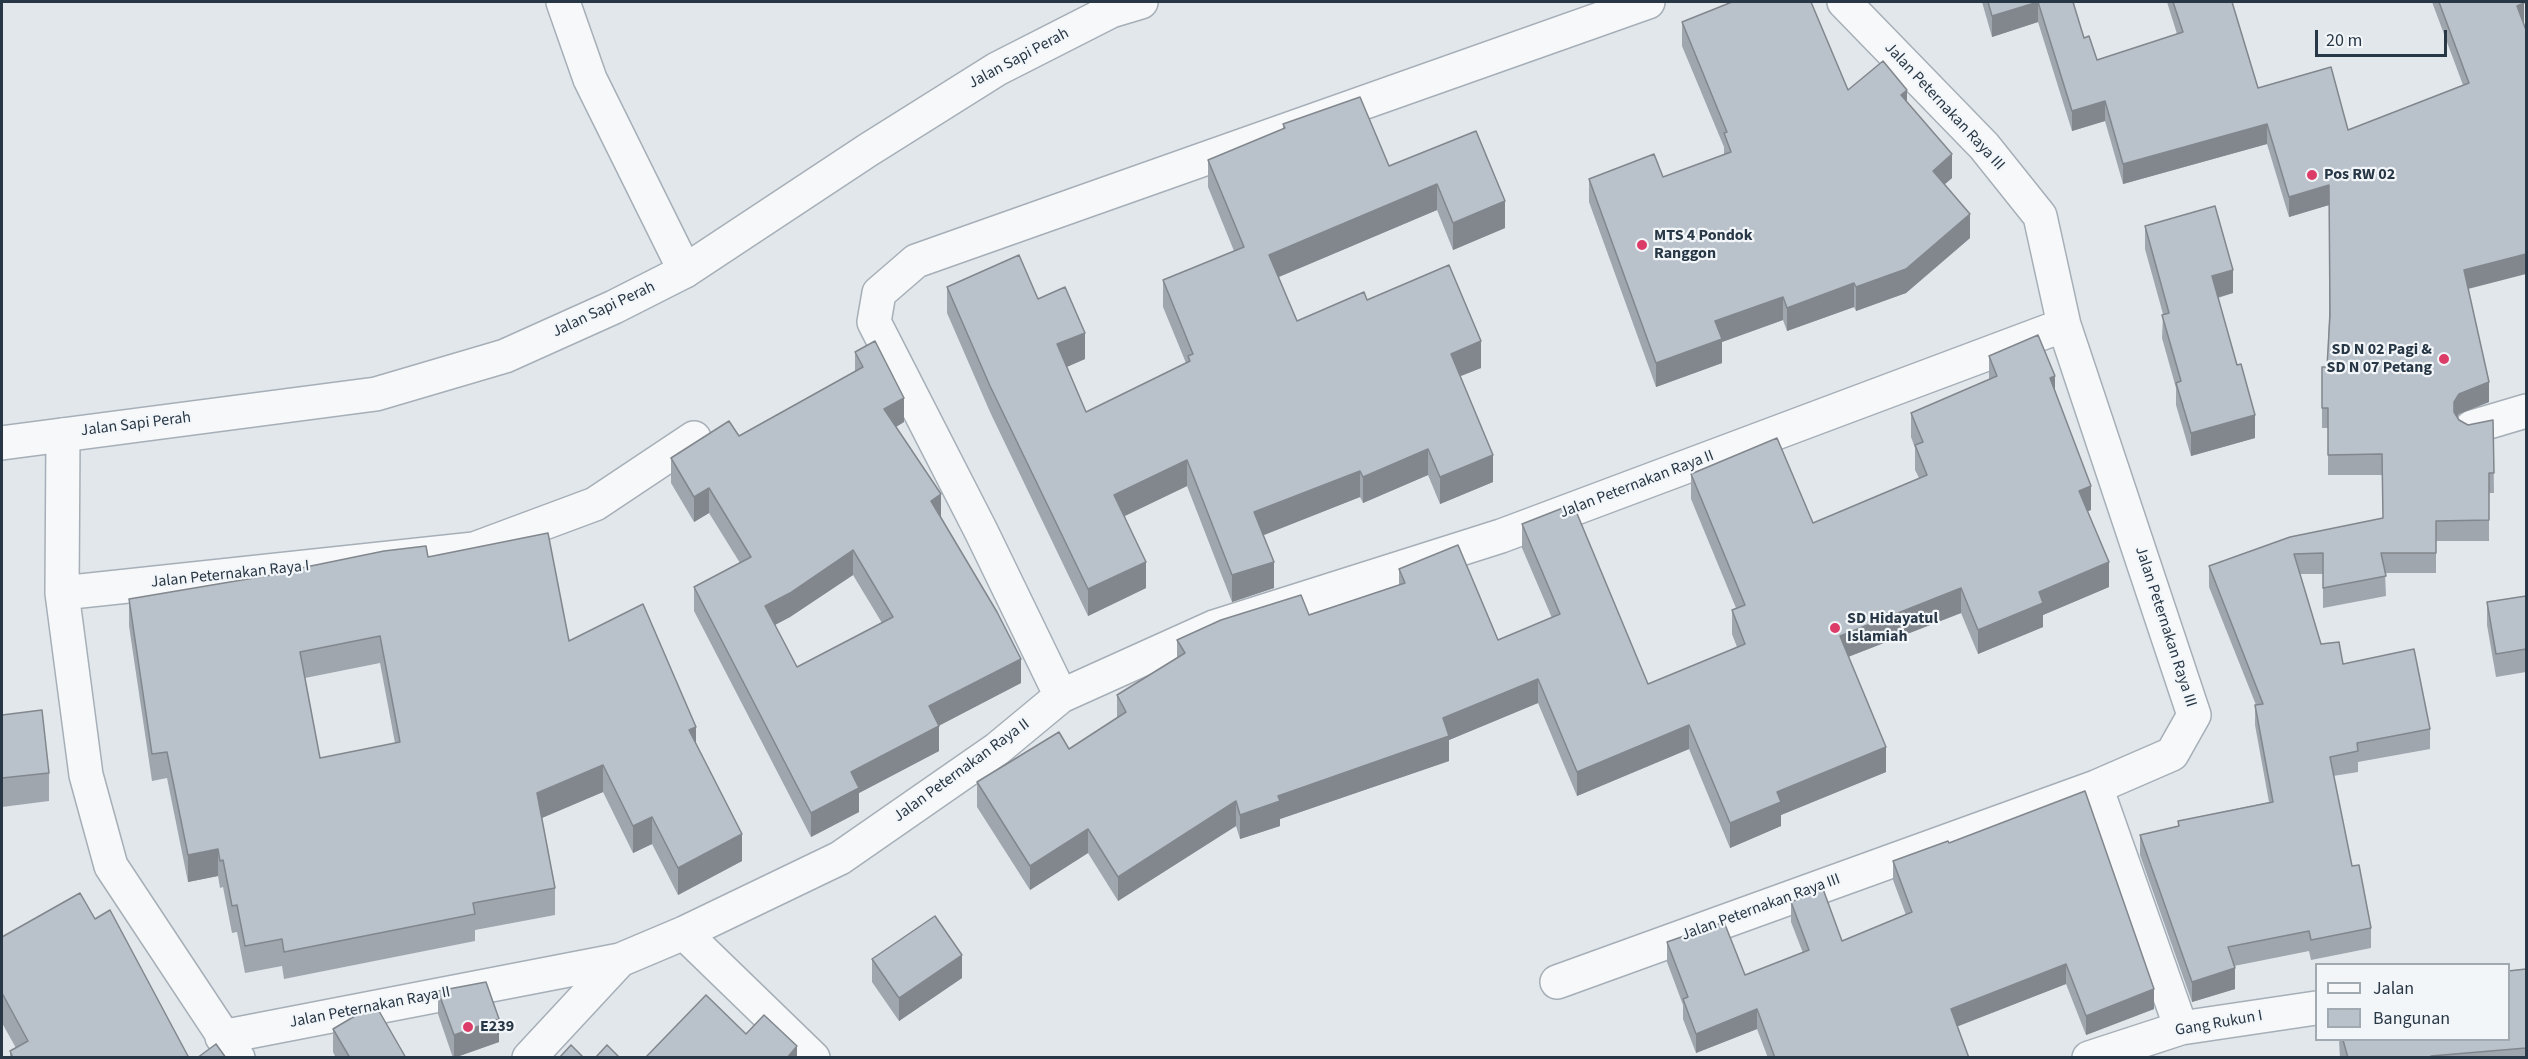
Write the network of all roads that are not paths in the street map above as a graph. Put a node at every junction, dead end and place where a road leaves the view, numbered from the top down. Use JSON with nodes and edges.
{"nodes":[{"id":1,"x":563,"y":2,"type":"edge"},
{"id":2,"x":1141,"y":2,"type":"edge"},
{"id":3,"x":1648,"y":2,"type":"edge"},
{"id":4,"x":1844,"y":2,"type":"edge"},
{"id":5,"x":685,"y":271,"type":"junction"},
{"id":6,"x":2064,"y":325,"type":"junction"},
{"id":7,"x":2526,"y":411,"type":"edge"},
{"id":8,"x":2472,"y":427,"type":"edge"},
{"id":9,"x":63,"y":435,"type":"junction"},
{"id":10,"x":694,"y":438,"type":"dead end"},
{"id":11,"x":2,"y":443,"type":"edge"},
{"id":12,"x":62,"y":593,"type":"junction"},
{"id":13,"x":1060,"y":696,"type":"junction"},
{"id":14,"x":2096,"y":787,"type":"junction"},
{"id":15,"x":684,"y":933,"type":"junction"},
{"id":16,"x":620,"y":960,"type":"junction"},
{"id":17,"x":1557,"y":982,"type":"dead end"},
{"id":18,"x":2315,"y":1008,"type":"edge"},
{"id":19,"x":2181,"y":1028,"type":"junction"},
{"id":20,"x":230,"y":1047,"type":"edge"},
{"id":21,"x":529,"y":1058,"type":"edge"},
{"id":22,"x":813,"y":1058,"type":"edge"},
{"id":23,"x":2089,"y":1058,"type":"edge"}],
"edges":[{"from":1,"to":5,"type":"street"},
{"from":2,"to":5,"type":"street","name":"Jalan Sapi Perah"},
{"from":3,"to":13,"type":"street"},
{"from":4,"to":6,"type":"street","name":"Jalan Peternakan Raya III"},
{"from":5,"to":9,"type":"street","name":"Jalan Sapi Perah"},
{"from":6,"to":13,"type":"street","name":"Jalan Peternakan Raya II"},
{"from":6,"to":14,"type":"street","name":"Jalan Peternakan Raya III"},
{"from":7,"to":8,"type":"street"},
{"from":9,"to":11,"type":"street","name":"Jalan Sapi Perah"},
{"from":9,"to":12,"type":"street","name":"Jalan Peternakan Raya II"},
{"from":10,"to":12,"type":"street","name":"Jalan Peternakan Raya I"},
{"from":12,"to":20,"type":"street","name":"Jalan Peternakan Raya II"},
{"from":13,"to":15,"type":"street","name":"Jalan Peternakan Raya II"},
{"from":14,"to":17,"type":"street","name":"Jalan Peternakan Raya III"},
{"from":14,"to":19,"type":"street"},
{"from":15,"to":16,"type":"street","name":"Jalan Peternakan Raya II"},
{"from":15,"to":22,"type":"street"},
{"from":16,"to":20,"type":"street","name":"Jalan Peternakan Raya II"},
{"from":16,"to":21,"type":"street"},
{"from":18,"to":19,"type":"street","name":"Gang Rukun I"},
{"from":19,"to":23,"type":"street","name":"Gang Rukun I"}]}
